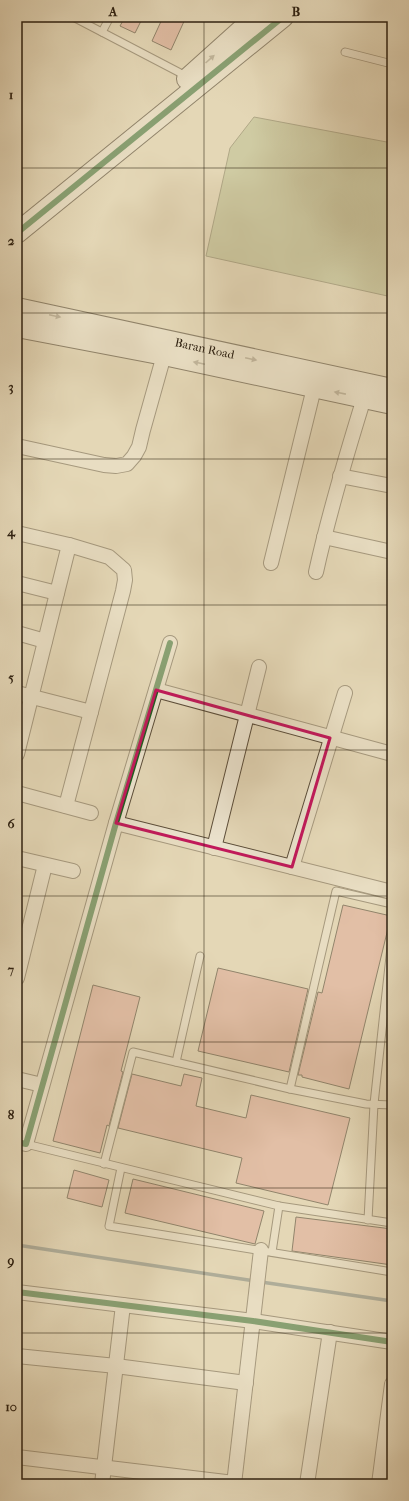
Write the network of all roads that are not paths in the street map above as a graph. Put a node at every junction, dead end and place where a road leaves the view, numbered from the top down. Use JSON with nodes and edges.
{"nodes":[{"id":1,"x":72,"y":17,"type":"edge"},
{"id":2,"x":110,"y":17,"type":"edge"},
{"id":3,"x":256,"y":17,"type":"edge"},
{"id":4,"x":284,"y":17,"type":"edge"},
{"id":5,"x":102,"y":32,"type":"junction"},
{"id":6,"x":345,"y":52,"type":"dead end"},
{"id":7,"x":392,"y":64,"type":"edge"},
{"id":8,"x":196,"y":80,"type":"junction"},
{"id":9,"x":17,"y":216,"type":"edge"},
{"id":10,"x":17,"y":233,"type":"edge"},
{"id":11,"x":17,"y":308,"type":"edge"},
{"id":12,"x":17,"y":326,"type":"edge"},
{"id":13,"x":164,"y":355,"type":"junction"},
{"id":14,"x":314,"y":388,"type":"junction"},
{"id":15,"x":392,"y":389,"type":"edge"},
{"id":16,"x":364,"y":398,"type":"junction"},
{"id":17,"x":392,"y":404,"type":"edge"},
{"id":18,"x":17,"y":446,"type":"edge"},
{"id":19,"x":340,"y":476,"type":"junction"},
{"id":20,"x":392,"y":486,"type":"edge"},
{"id":21,"x":17,"y":533,"type":"edge"},
{"id":22,"x":324,"y":537,"type":"junction"},
{"id":23,"x":69,"y":545,"type":"junction"},
{"id":24,"x":392,"y":552,"type":"edge"},
{"id":25,"x":271,"y":563,"type":"dead end"},
{"id":26,"x":316,"y":572,"type":"dead end"},
{"id":27,"x":17,"y":583,"type":"edge"},
{"id":28,"x":57,"y":593,"type":"junction"},
{"id":29,"x":17,"y":633,"type":"edge"},
{"id":30,"x":45,"y":640,"type":"junction"},
{"id":31,"x":170,"y":643,"type":"dead end"},
{"id":32,"x":259,"y":668,"type":"dead end"},
{"id":33,"x":156,"y":690,"type":"junction"},
{"id":34,"x":17,"y":693,"type":"edge"},
{"id":35,"x":345,"y":693,"type":"dead end"},
{"id":36,"x":31,"y":696,"type":"junction"},
{"id":37,"x":91,"y":712,"type":"junction"},
{"id":38,"x":247,"y":715,"type":"junction"},
{"id":39,"x":330,"y":738,"type":"junction"},
{"id":40,"x":18,"y":746,"type":"edge"},
{"id":41,"x":392,"y":754,"type":"edge"},
{"id":42,"x":17,"y":793,"type":"edge"},
{"id":43,"x":66,"y":806,"type":"junction"},
{"id":44,"x":91,"y":813,"type":"dead end"},
{"id":45,"x":116,"y":823,"type":"junction"},
{"id":46,"x":214,"y":848,"type":"junction"},
{"id":47,"x":17,"y":858,"type":"edge"},
{"id":48,"x":45,"y":864,"type":"junction"},
{"id":49,"x":292,"y":867,"type":"junction"},
{"id":50,"x":73,"y":871,"type":"dead end"},
{"id":51,"x":392,"y":892,"type":"edge"},
{"id":52,"x":392,"y":904,"type":"edge"},
{"id":53,"x":392,"y":938,"type":"edge"},
{"id":54,"x":200,"y":956,"type":"dead end"},
{"id":55,"x":17,"y":978,"type":"edge"},
{"id":56,"x":176,"y":1062,"type":"junction"},
{"id":57,"x":17,"y":1079,"type":"edge"},
{"id":58,"x":42,"y":1085,"type":"junction"},
{"id":59,"x":290,"y":1089,"type":"junction"},
{"id":60,"x":374,"y":1104,"type":"junction"},
{"id":61,"x":392,"y":1105,"type":"edge"},
{"id":62,"x":21,"y":1143,"type":"edge"},
{"id":63,"x":104,"y":1164,"type":"junction"},
{"id":64,"x":121,"y":1168,"type":"junction"},
{"id":65,"x":279,"y":1206,"type":"junction"},
{"id":66,"x":368,"y":1220,"type":"junction"},
{"id":67,"x":392,"y":1223,"type":"edge"},
{"id":68,"x":266,"y":1251,"type":"junction"},
{"id":69,"x":392,"y":1272,"type":"edge"},
{"id":70,"x":17,"y":1292,"type":"edge"},
{"id":71,"x":123,"y":1305,"type":"junction"},
{"id":72,"x":253,"y":1321,"type":"junction"},
{"id":73,"x":330,"y":1332,"type":"junction"},
{"id":74,"x":392,"y":1342,"type":"edge"},
{"id":75,"x":17,"y":1356,"type":"edge"},
{"id":76,"x":116,"y":1366,"type":"junction"},
{"id":77,"x":246,"y":1383,"type":"junction"},
{"id":78,"x":392,"y":1384,"type":"edge"},
{"id":79,"x":388,"y":1447,"type":"edge"},
{"id":80,"x":17,"y":1457,"type":"edge"},
{"id":81,"x":104,"y":1467,"type":"junction"},
{"id":82,"x":234,"y":1483,"type":"edge"},
{"id":83,"x":102,"y":1484,"type":"edge"},
{"id":84,"x":307,"y":1484,"type":"edge"},
{"id":85,"x":378,"y":1484,"type":"edge"}],
"edges":[{"from":1,"to":5,"type":"lane"},
{"from":2,"to":5,"type":"lane"},
{"from":8,"to":3,"type":"main road","one_way":true},
{"from":4,"to":8,"type":"main road"},
{"from":5,"to":8,"type":"lane"},
{"from":6,"to":7,"type":"lane"},
{"from":8,"to":9,"type":"main road"},
{"from":8,"to":10,"type":"main road"},
{"from":11,"to":15,"type":"main road","name":"Baran Road","one_way":true},
{"from":12,"to":13,"type":"main road","name":"Baran Road"},
{"from":14,"to":13,"type":"main road","name":"Baran Road","one_way":true},
{"from":13,"to":18,"type":"street"},
{"from":16,"to":14,"type":"main road","name":"Baran Road","one_way":true},
{"from":14,"to":25,"type":"street"},
{"from":16,"to":17,"type":"main road","name":"Baran Road"},
{"from":16,"to":19,"type":"street"},
{"from":19,"to":20,"type":"street"},
{"from":19,"to":22,"type":"street"},
{"from":21,"to":23,"type":"street"},
{"from":22,"to":24,"type":"street"},
{"from":22,"to":26,"type":"street"},
{"from":23,"to":28,"type":"street"},
{"from":23,"to":37,"type":"street"},
{"from":27,"to":28,"type":"street"},
{"from":28,"to":30,"type":"street"},
{"from":29,"to":30,"type":"street"},
{"from":30,"to":36,"type":"street"},
{"from":31,"to":33,"type":"street"},
{"from":32,"to":38,"type":"street"},
{"from":33,"to":38,"type":"street"},
{"from":33,"to":45,"type":"street"},
{"from":34,"to":36,"type":"street"},
{"from":35,"to":39,"type":"street"},
{"from":36,"to":37,"type":"street"},
{"from":36,"to":40,"type":"street"},
{"from":37,"to":43,"type":"street"},
{"from":38,"to":39,"type":"street"},
{"from":38,"to":46,"type":"street"},
{"from":39,"to":41,"type":"street"},
{"from":39,"to":49,"type":"street"},
{"from":42,"to":43,"type":"street"},
{"from":43,"to":44,"type":"street"},
{"from":45,"to":46,"type":"street"},
{"from":45,"to":58,"type":"street"},
{"from":46,"to":49,"type":"street"},
{"from":47,"to":48,"type":"street"},
{"from":48,"to":50,"type":"street"},
{"from":48,"to":55,"type":"street"},
{"from":49,"to":51,"type":"street"},
{"from":52,"to":59,"type":"lane"},
{"from":53,"to":60,"type":"lane"},
{"from":54,"to":56,"type":"lane"},
{"from":56,"to":59,"type":"lane"},
{"from":56,"to":63,"type":"lane"},
{"from":57,"to":58,"type":"street"},
{"from":58,"to":62,"type":"street"},
{"from":59,"to":60,"type":"lane"},
{"from":60,"to":61,"type":"lane"},
{"from":60,"to":66,"type":"lane"},
{"from":62,"to":63,"type":"lane"},
{"from":63,"to":64,"type":"lane"},
{"from":64,"to":65,"type":"lane"},
{"from":64,"to":68,"type":"lane"},
{"from":65,"to":66,"type":"lane"},
{"from":65,"to":68,"type":"lane"},
{"from":66,"to":67,"type":"lane"},
{"from":68,"to":69,"type":"lane"},
{"from":68,"to":72,"type":"street"},
{"from":70,"to":71,"type":"street"},
{"from":71,"to":72,"type":"street"},
{"from":71,"to":76,"type":"street"},
{"from":72,"to":73,"type":"street"},
{"from":72,"to":77,"type":"street"},
{"from":73,"to":74,"type":"street"},
{"from":73,"to":84,"type":"street"},
{"from":75,"to":76,"type":"street"},
{"from":76,"to":77,"type":"street"},
{"from":76,"to":81,"type":"street"},
{"from":77,"to":82,"type":"street"},
{"from":78,"to":79,"type":"street"},
{"from":79,"to":85,"type":"street"},
{"from":80,"to":81,"type":"street"},
{"from":81,"to":82,"type":"street"},
{"from":81,"to":83,"type":"street"}]}
